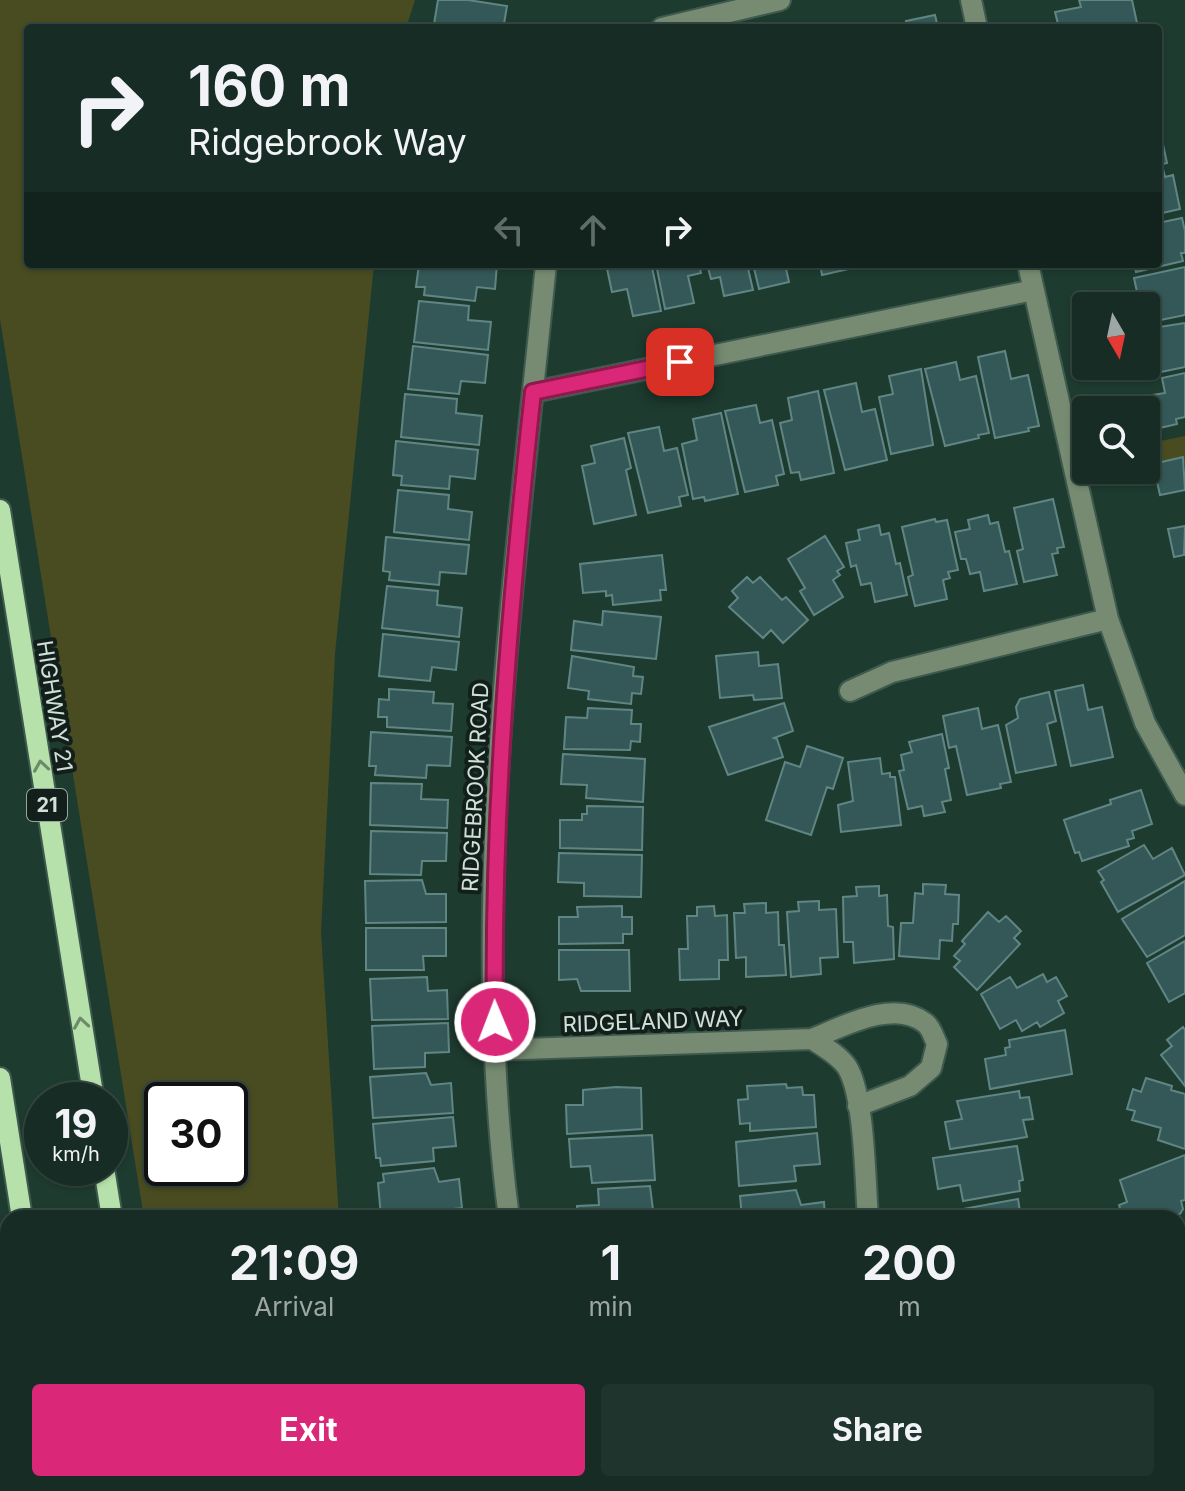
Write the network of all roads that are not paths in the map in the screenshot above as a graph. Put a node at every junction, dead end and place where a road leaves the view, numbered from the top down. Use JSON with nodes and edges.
{"nodes":[{"id":1,"x":780,"y":0,"type":"edge"},
{"id":2,"x":971,"y":0,"type":"edge"},
{"id":3,"x":679,"y":24,"type":"edge"},
{"id":4,"x":976,"y":24,"type":"edge"},
{"id":5,"x":546,"y":268,"type":"edge"},
{"id":6,"x":1029,"y":268,"type":"edge"},
{"id":7,"x":1034,"y":290,"type":"junction"},
{"id":8,"x":533,"y":392,"type":"junction"},
{"id":9,"x":0,"y":510,"type":"edge"},
{"id":10,"x":1108,"y":619,"type":"junction"},
{"id":11,"x":850,"y":691,"type":"dead end"},
{"id":12,"x":1185,"y":795,"type":"edge"},
{"id":13,"x":812,"y":1039,"type":"junction"},
{"id":14,"x":496,"y":1050,"type":"junction"},
{"id":15,"x":0,"y":1078,"type":"edge"},
{"id":16,"x":91,"y":1082,"type":"edge"},
{"id":17,"x":858,"y":1106,"type":"junction"},
{"id":18,"x":107,"y":1186,"type":"edge"},
{"id":19,"x":21,"y":1210,"type":"edge"},
{"id":20,"x":111,"y":1210,"type":"edge"},
{"id":21,"x":508,"y":1210,"type":"edge"},
{"id":22,"x":867,"y":1210,"type":"edge"}],
"edges":[{"from":1,"to":3,"type":"street"},
{"from":2,"to":4,"type":"street"},
{"from":5,"to":8,"type":"street","name":"RIDGEBROOK ROAD"},
{"from":6,"to":7,"type":"street"},
{"from":7,"to":8,"type":"street"},
{"from":7,"to":10,"type":"street"},
{"from":8,"to":14,"type":"street","name":"RIDGEBROOK ROAD"},
{"from":16,"to":9,"type":"main road","name":"HIGHWAY 21","number":"21","one_way":true},
{"from":10,"to":11,"type":"street"},
{"from":10,"to":12,"type":"street"},
{"from":13,"to":14,"type":"street","name":"RIDGELAND WAY"},
{"from":13,"to":17,"type":"street"},
{"from":13,"to":17,"type":"street","name":"RIDGELAND WAY"},
{"from":14,"to":21,"type":"street","name":"RIDGEBROOK ROAD"},
{"from":15,"to":19,"type":"main road"},
{"from":17,"to":22,"type":"street"},
{"from":18,"to":20,"type":"main road"}]}
